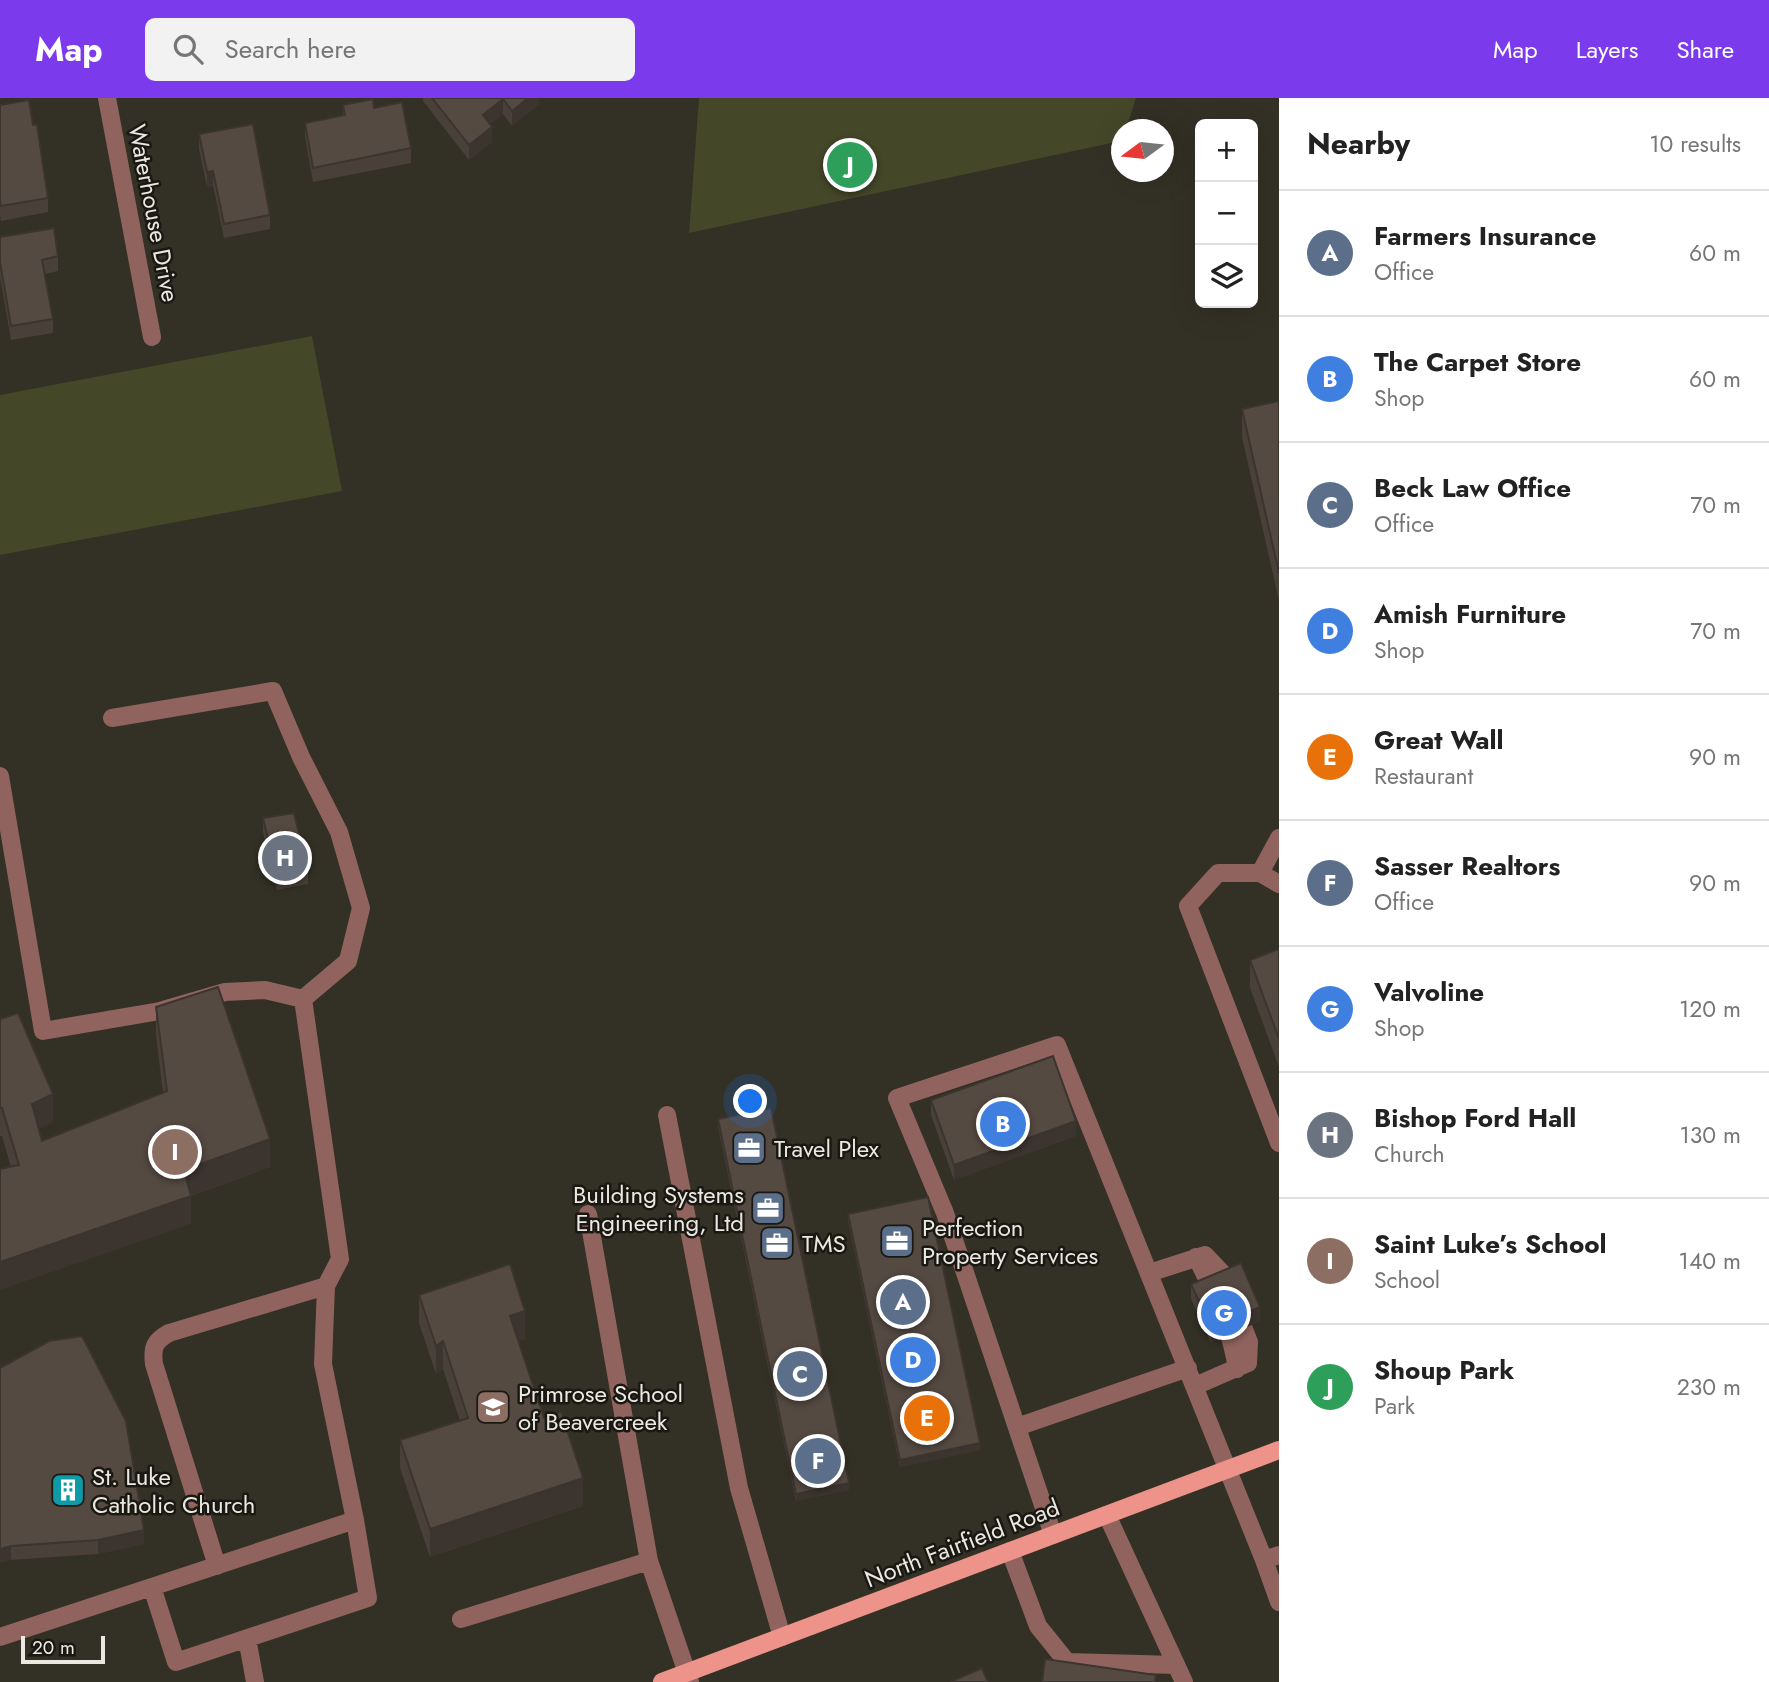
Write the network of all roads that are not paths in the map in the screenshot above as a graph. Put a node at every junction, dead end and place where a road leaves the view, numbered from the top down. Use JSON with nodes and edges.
{"nodes":[{"id":1,"x":107,"y":98,"type":"edge"},
{"id":2,"x":152,"y":337,"type":"dead end"},
{"id":3,"x":112,"y":718,"type":"dead end"},
{"id":4,"x":0,"y":776,"type":"edge"},
{"id":5,"x":1279,"y":838,"type":"edge"},
{"id":6,"x":1260,"y":873,"type":"junction"},
{"id":7,"x":1279,"y":884,"type":"edge"},
{"id":8,"x":303,"y":999,"type":"junction"},
{"id":9,"x":43,"y":1031,"type":"junction"},
{"id":10,"x":21,"y":1034,"type":"edge"},
{"id":11,"x":667,"y":1115,"type":"dead end"},
{"id":12,"x":1279,"y":1143,"type":"edge"},
{"id":13,"x":587,"y":1214,"type":"dead end"},
{"id":14,"x":1149,"y":1273,"type":"junction"},
{"id":15,"x":326,"y":1286,"type":"junction"},
{"id":16,"x":1188,"y":1368,"type":"junction"},
{"id":17,"x":1195,"y":1386,"type":"junction"},
{"id":18,"x":1017,"y":1427,"type":"junction"},
{"id":19,"x":1279,"y":1450,"type":"edge"},
{"id":20,"x":1228,"y":1469,"type":"junction"},
{"id":21,"x":1107,"y":1515,"type":"junction"},
{"id":22,"x":355,"y":1520,"type":"junction"},
{"id":23,"x":1053,"y":1535,"type":"junction"},
{"id":24,"x":1010,"y":1551,"type":"junction"},
{"id":25,"x":1272,"y":1557,"type":"edge"},
{"id":26,"x":649,"y":1561,"type":"junction"},
{"id":27,"x":217,"y":1566,"type":"junction"},
{"id":28,"x":152,"y":1587,"type":"junction"},
{"id":29,"x":1279,"y":1602,"type":"edge"},
{"id":30,"x":461,"y":1619,"type":"dead end"},
{"id":31,"x":0,"y":1637,"type":"edge"},
{"id":32,"x":782,"y":1637,"type":"junction"},
{"id":33,"x":247,"y":1638,"type":"junction"},
{"id":34,"x":1176,"y":1665,"type":"junction"},
{"id":35,"x":688,"y":1678,"type":"edge"},
{"id":36,"x":255,"y":1682,"type":"edge"},
{"id":37,"x":662,"y":1682,"type":"edge"},
{"id":38,"x":1184,"y":1682,"type":"edge"}],
"edges":[{"from":1,"to":2,"type":"street","name":"Waterhouse Drive"},
{"from":3,"to":8,"type":"street"},
{"from":4,"to":9,"type":"street"},
{"from":5,"to":6,"type":"street"},
{"from":6,"to":7,"type":"street"},
{"from":6,"to":12,"type":"street"},
{"from":8,"to":9,"type":"street"},
{"from":8,"to":15,"type":"street"},
{"from":9,"to":10,"type":"street"},
{"from":11,"to":32,"type":"street"},
{"from":13,"to":26,"type":"street"},
{"from":14,"to":16,"type":"street"},
{"from":14,"to":17,"type":"street"},
{"from":14,"to":18,"type":"street"},
{"from":15,"to":22,"type":"street"},
{"from":15,"to":27,"type":"street"},
{"from":16,"to":17,"type":"street"},
{"from":16,"to":18,"type":"street"},
{"from":17,"to":20,"type":"street"},
{"from":18,"to":23,"type":"street"},
{"from":19,"to":20,"type":"main road","name":"North Fairfield Road"},
{"from":20,"to":21,"type":"main road","name":"North Fairfield Road"},
{"from":20,"to":25,"type":"street"},
{"from":21,"to":23,"type":"main road","name":"North Fairfield Road"},
{"from":21,"to":34,"type":"street"},
{"from":22,"to":27,"type":"street"},
{"from":22,"to":33,"type":"street"},
{"from":23,"to":24,"type":"main road","name":"North Fairfield Road"},
{"from":24,"to":32,"type":"main road","name":"North Fairfield Road"},
{"from":24,"to":34,"type":"street"},
{"from":25,"to":29,"type":"street"},
{"from":26,"to":30,"type":"street"},
{"from":26,"to":35,"type":"street"},
{"from":27,"to":28,"type":"street"},
{"from":28,"to":31,"type":"street"},
{"from":28,"to":33,"type":"street"},
{"from":32,"to":35,"type":"main road","name":"North Fairfield Road"},
{"from":33,"to":36,"type":"street"},
{"from":34,"to":38,"type":"street"},
{"from":35,"to":37,"type":"main road","name":"North Fairfield Road"}]}
